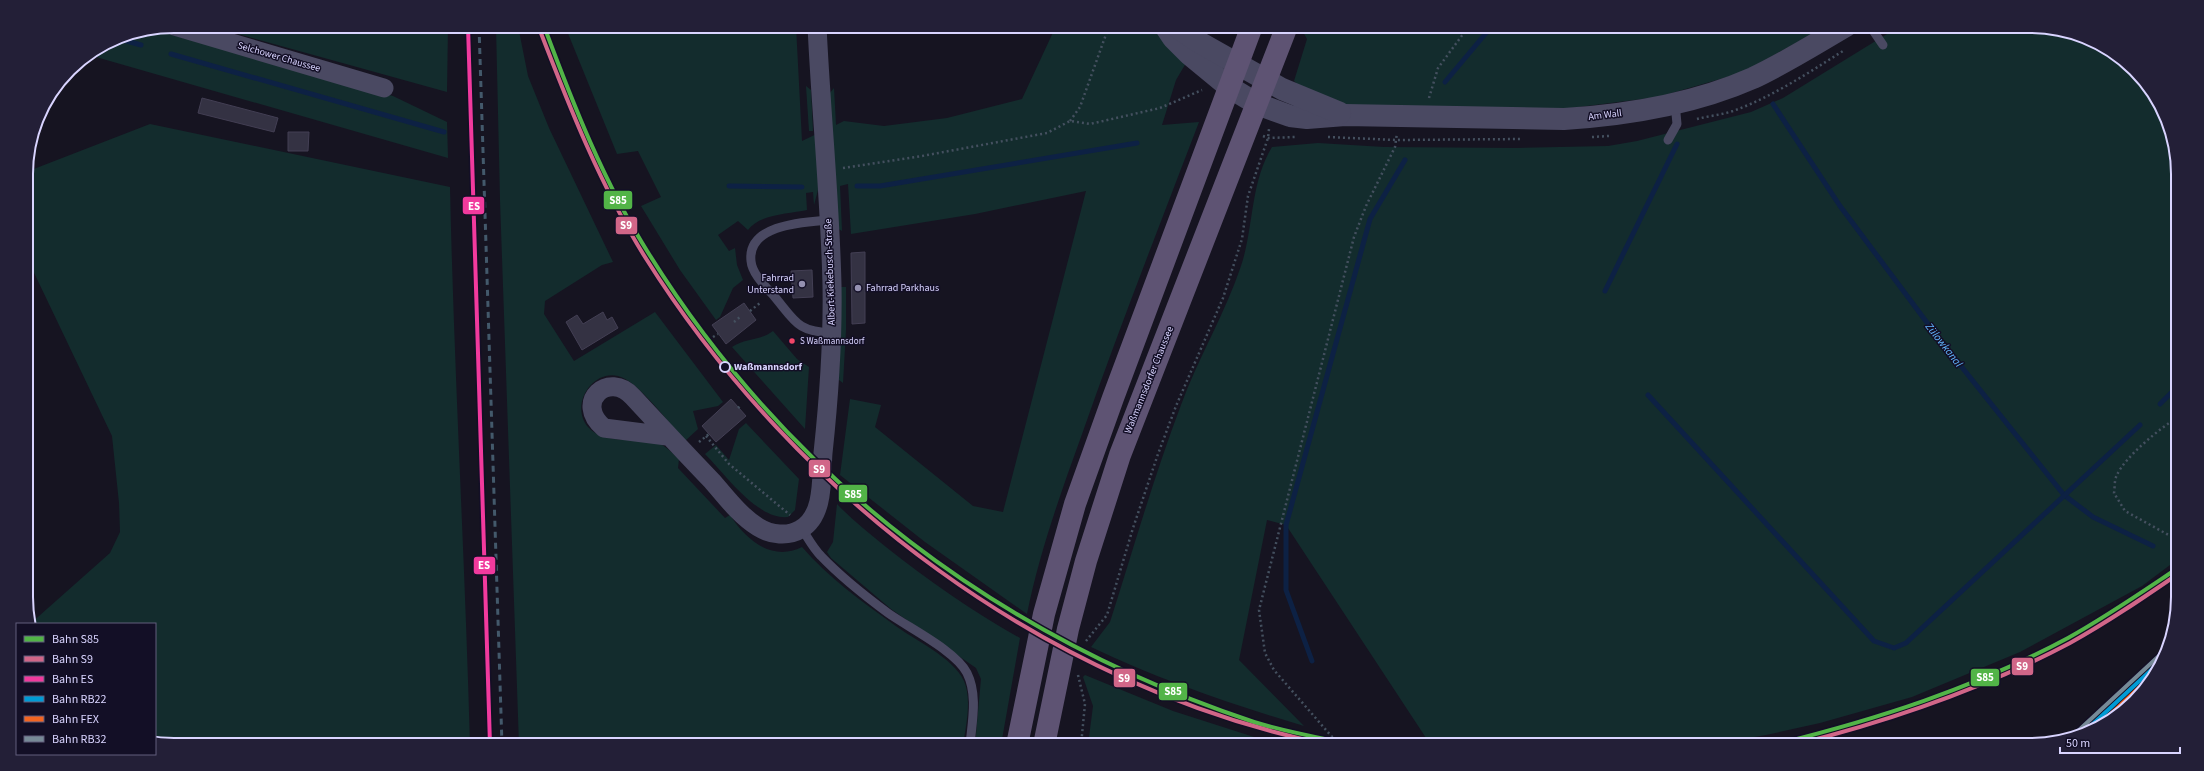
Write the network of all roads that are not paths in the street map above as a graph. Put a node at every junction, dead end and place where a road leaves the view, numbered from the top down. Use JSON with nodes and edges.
{"nodes":[{"id":1,"x":198,"y":33,"type":"edge"},
{"id":2,"x":817,"y":33,"type":"edge"},
{"id":3,"x":1160,"y":33,"type":"edge"},
{"id":4,"x":1185,"y":33,"type":"edge"},
{"id":5,"x":1240,"y":33,"type":"edge"},
{"id":6,"x":1284,"y":33,"type":"edge"},
{"id":7,"x":1834,"y":33,"type":"edge"},
{"id":8,"x":1875,"y":33,"type":"edge"},
{"id":9,"x":1883,"y":44,"type":"dead end"},
{"id":10,"x":1237,"y":63,"type":"junction"},
{"id":11,"x":1267,"y":80,"type":"junction"},
{"id":12,"x":1229,"y":87,"type":"junction"},
{"id":13,"x":384,"y":88,"type":"dead end"},
{"id":14,"x":1675,"y":103,"type":"junction"},
{"id":15,"x":1257,"y":104,"type":"junction"},
{"id":16,"x":1345,"y":115,"type":"junction"},
{"id":17,"x":1668,"y":140,"type":"dead end"},
{"id":18,"x":828,"y":220,"type":"junction"},
{"id":19,"x":832,"y":333,"type":"junction"},
{"id":20,"x":668,"y":436,"type":"dead end"},
{"id":21,"x":797,"y":522,"type":"junction"},
{"id":22,"x":971,"y":738,"type":"edge"},
{"id":23,"x":1018,"y":738,"type":"edge"},
{"id":24,"x":1046,"y":738,"type":"edge"}],
"edges":[{"from":1,"to":13,"type":"street","name":"Selchower Chaussee"},
{"from":2,"to":18,"type":"street","name":"Albert-Kiekebusch-Straße"},
{"from":3,"to":12,"type":"street","name":"Am Wall"},
{"from":4,"to":10,"type":"street","name":"Am Wall"},
{"from":5,"to":10,"type":"main road"},
{"from":6,"to":11,"type":"main road","name":"Waßmannsdorfer Chaussee"},
{"from":7,"to":14,"type":"street","name":"Am Wall"},
{"from":8,"to":9,"type":"lane"},
{"from":10,"to":11,"type":"street","name":"Am Wall"},
{"from":10,"to":12,"type":"main road"},
{"from":11,"to":15,"type":"main road","name":"Waßmannsdorfer Chaussee"},
{"from":11,"to":16,"type":"street","name":"Am Wall"},
{"from":12,"to":15,"type":"street","name":"Am Wall"},
{"from":12,"to":23,"type":"main road"},
{"from":14,"to":16,"type":"street","name":"Am Wall"},
{"from":14,"to":17,"type":"lane"},
{"from":15,"to":16,"type":"street","name":"Am Wall"},
{"from":15,"to":24,"type":"main road","name":"Waßmannsdorfer Chaussee"},
{"from":18,"to":19,"type":"street","name":"Albert-Kiekebusch-Straße"},
{"from":18,"to":19,"type":"lane"},
{"from":19,"to":21,"type":"street","name":"Albert-Kiekebusch-Straße"},
{"from":20,"to":21,"type":"street"},
{"from":21,"to":22,"type":"lane"}]}
